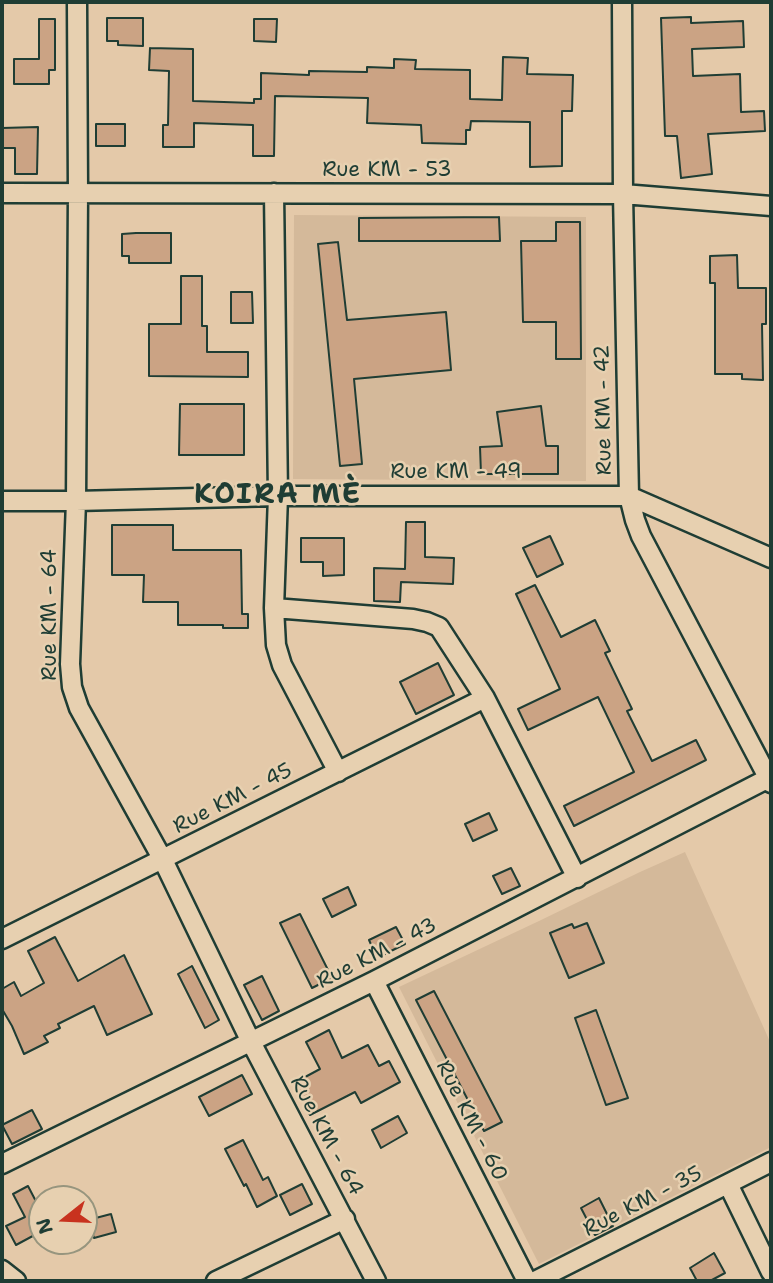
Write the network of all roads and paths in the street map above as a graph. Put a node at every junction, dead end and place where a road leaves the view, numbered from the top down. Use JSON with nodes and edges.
{"nodes":[{"id":1,"x":77,"y":2,"type":"edge"},
{"id":2,"x":622,"y":2,"type":"edge"},
{"id":3,"x":2,"y":193,"type":"edge"},
{"id":4,"x":78,"y":193,"type":"junction"},
{"id":5,"x":274,"y":193,"type":"junction"},
{"id":6,"x":623,"y":194,"type":"junction"},
{"id":7,"x":771,"y":206,"type":"edge"},
{"id":8,"x":278,"y":496,"type":"junction"},
{"id":9,"x":629,"y":496,"type":"junction"},
{"id":10,"x":2,"y":501,"type":"edge"},
{"id":11,"x":76,"y":501,"type":"junction"},
{"id":12,"x":771,"y":558,"type":"edge"},
{"id":13,"x":274,"y":608,"type":"junction"},
{"id":14,"x":485,"y":698,"type":"junction"},
{"id":15,"x":338,"y":772,"type":"junction"},
{"id":16,"x":770,"y":780,"type":"edge"},
{"id":17,"x":163,"y":860,"type":"junction"},
{"id":18,"x":577,"y":878,"type":"junction"},
{"id":19,"x":2,"y":939,"type":"edge"},
{"id":20,"x":374,"y":981,"type":"junction"},
{"id":21,"x":251,"y":1042,"type":"junction"},
{"id":22,"x":771,"y":1162,"type":"edge"},
{"id":23,"x":2,"y":1164,"type":"edge"},
{"id":24,"x":728,"y":1184,"type":"junction"},
{"id":25,"x":345,"y":1219,"type":"junction"},
{"id":26,"x":2,"y":1270,"type":"edge"},
{"id":27,"x":771,"y":1272,"type":"edge"},
{"id":28,"x":16,"y":1281,"type":"edge"},
{"id":29,"x":216,"y":1281,"type":"edge"},
{"id":30,"x":376,"y":1281,"type":"edge"},
{"id":31,"x":527,"y":1281,"type":"edge"},
{"id":32,"x":535,"y":1281,"type":"edge"}],
"edges":[{"from":1,"to":4,"type":"street","name":"Rue KM - 64"},
{"from":2,"to":6,"type":"street","name":"Rue KM - 42"},
{"from":3,"to":4,"type":"street","name":"Rue KM - 53"},
{"from":4,"to":5,"type":"street","name":"Rue KM - 53"},
{"from":4,"to":11,"type":"street","name":"Rue KM - 64"},
{"from":5,"to":6,"type":"street","name":"Rue KM - 53"},
{"from":5,"to":8,"type":"street"},
{"from":6,"to":7,"type":"street","name":"Rue KM - 53"},
{"from":6,"to":9,"type":"street","name":"Rue KM - 42"},
{"from":8,"to":9,"type":"street","name":"Rue KM - 49"},
{"from":8,"to":11,"type":"street","name":"Rue KM - 49"},
{"from":8,"to":13,"type":"street"},
{"from":9,"to":12,"type":"street","name":"Rue KM - 49"},
{"from":9,"to":16,"type":"street","name":"Rue KM - 42"},
{"from":10,"to":11,"type":"street","name":"Rue KM - 49"},
{"from":11,"to":17,"type":"street","name":"Rue KM - 64"},
{"from":13,"to":14,"type":"street"},
{"from":13,"to":15,"type":"street"},
{"from":14,"to":15,"type":"street","name":"Rue KM - 45"},
{"from":14,"to":18,"type":"street"},
{"from":15,"to":17,"type":"street","name":"Rue KM - 45"},
{"from":16,"to":18,"type":"street","name":"Rue KM - 43"},
{"from":17,"to":19,"type":"street","name":"Rue KM - 45"},
{"from":17,"to":21,"type":"street","name":"Rue KM - 64"},
{"from":18,"to":20,"type":"street","name":"Rue KM - 43"},
{"from":20,"to":21,"type":"street","name":"Rue KM - 43"},
{"from":20,"to":31,"type":"street","name":"Rue KM - 60"},
{"from":21,"to":23,"type":"street","name":"Rue KM - 43"},
{"from":21,"to":25,"type":"street","name":"Rue KM - 64"},
{"from":22,"to":24,"type":"street","name":"Rue KM - 35"},
{"from":24,"to":27,"type":"street"},
{"from":24,"to":32,"type":"street","name":"Rue KM - 35"},
{"from":25,"to":29,"type":"street"},
{"from":25,"to":30,"type":"street","name":"Rue KM - 64"},
{"from":26,"to":28,"type":"street"}]}
